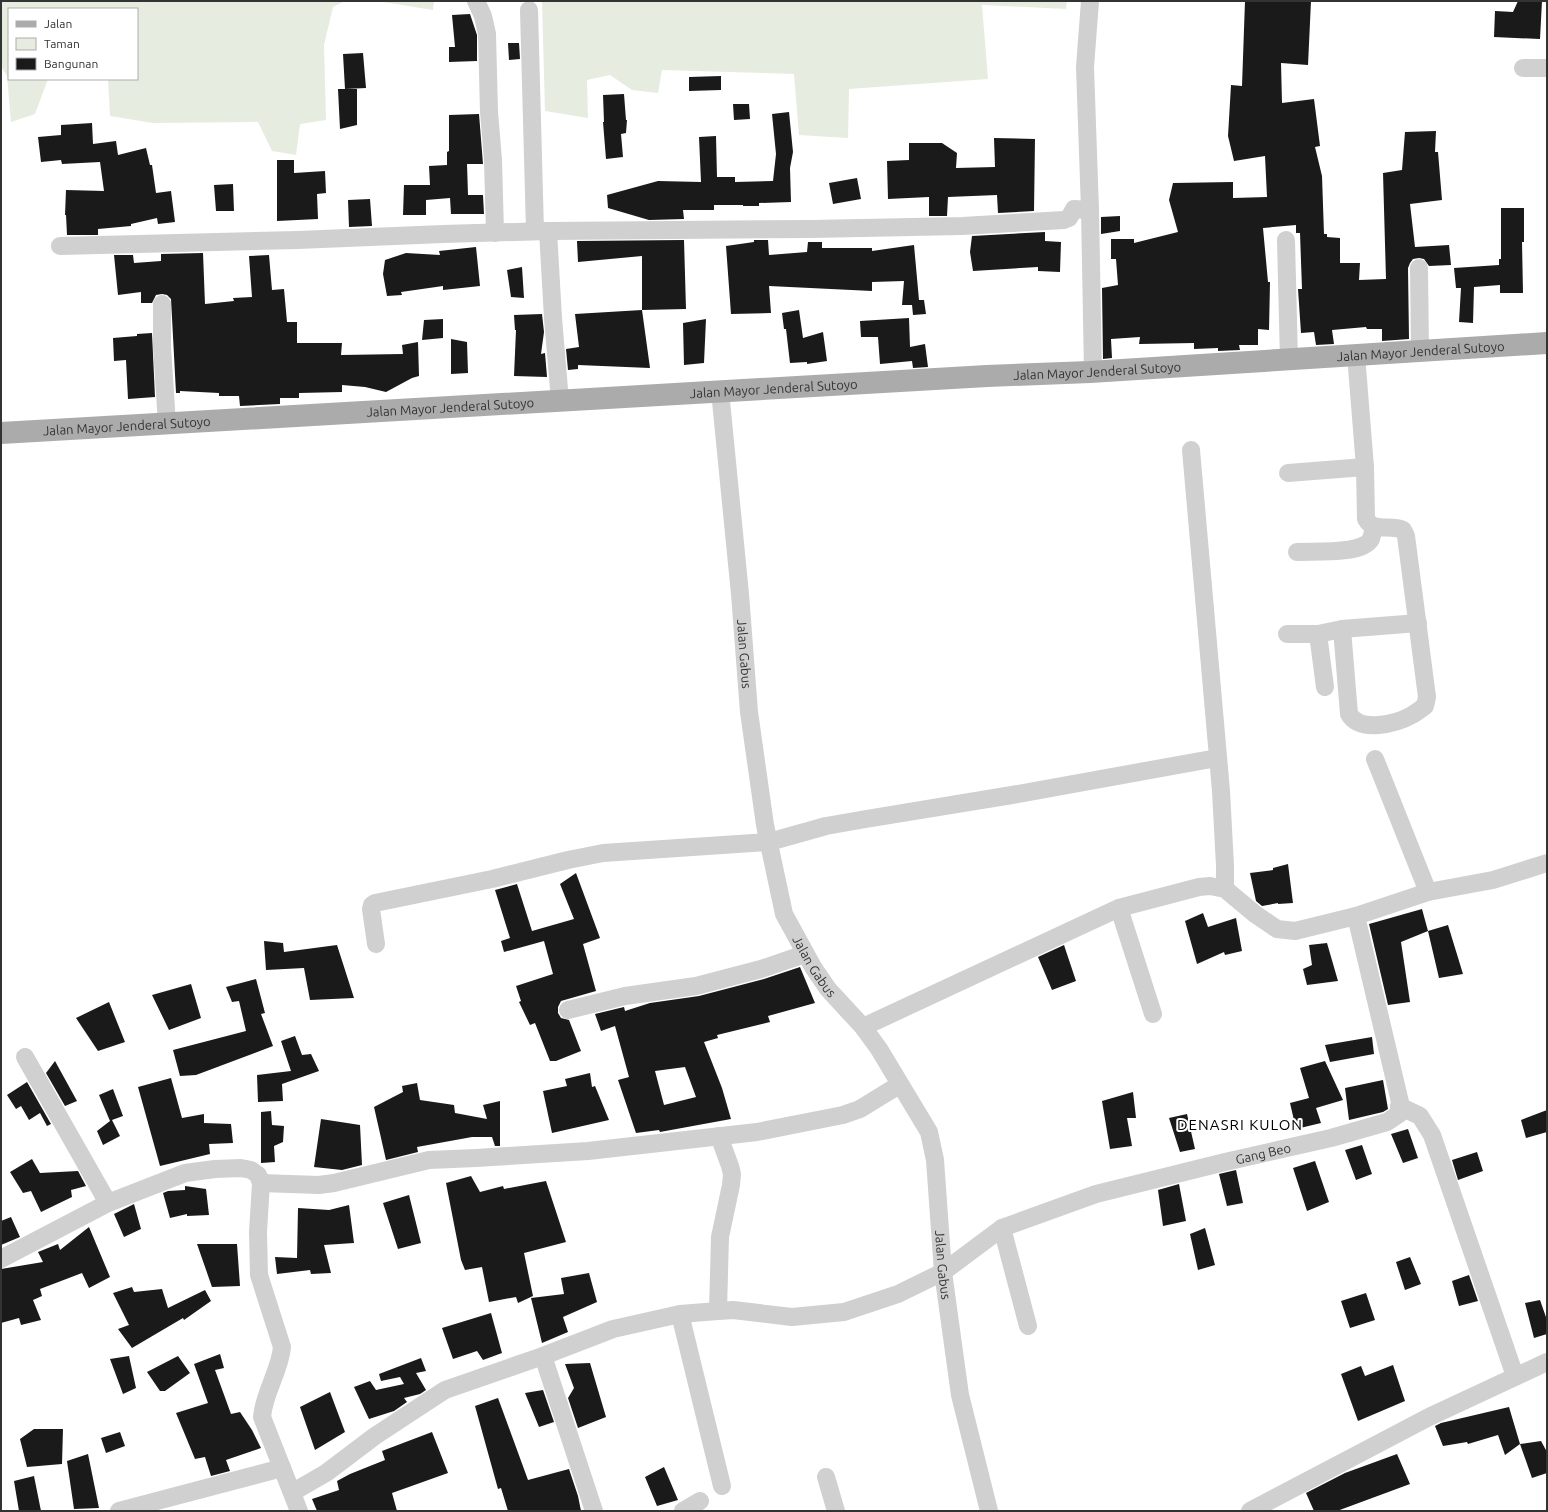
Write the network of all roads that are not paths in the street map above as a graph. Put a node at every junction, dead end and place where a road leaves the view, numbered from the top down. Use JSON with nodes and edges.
{"nodes":[{"id":1,"x":476,"y":1,"type":"edge"},
{"id":2,"x":1090,"y":1,"type":"edge"},
{"id":3,"x":529,"y":10,"type":"dead end"},
{"id":4,"x":1523,"y":68,"type":"dead end"},
{"id":5,"x":1547,"y":68,"type":"edge"},
{"id":6,"x":1082,"y":210,"type":"junction"},
{"id":7,"x":542,"y":231,"type":"junction"},
{"id":8,"x":495,"y":233,"type":"junction"},
{"id":9,"x":1286,"y":240,"type":"dead end"},
{"id":10,"x":60,"y":246,"type":"dead end"},
{"id":11,"x":1419,"y":268,"type":"dead end"},
{"id":12,"x":162,"y":304,"type":"dead end"},
{"id":13,"x":1547,"y":343,"type":"edge"},
{"id":14,"x":1420,"y":351,"type":"junction"},
{"id":15,"x":1356,"y":355,"type":"junction"},
{"id":16,"x":1289,"y":360,"type":"junction"},
{"id":17,"x":1086,"y":372,"type":"junction"},
{"id":18,"x":720,"y":392,"type":"junction"},
{"id":19,"x":560,"y":401,"type":"junction"},
{"id":20,"x":167,"y":424,"type":"junction"},
{"id":21,"x":1,"y":433,"type":"edge"},
{"id":22,"x":1191,"y":450,"type":"dead end"},
{"id":23,"x":1365,"y":467,"type":"junction"},
{"id":24,"x":1288,"y":473,"type":"dead end"},
{"id":25,"x":1374,"y":527,"type":"junction"},
{"id":26,"x":1297,"y":552,"type":"dead end"},
{"id":27,"x":1418,"y":623,"type":"junction"},
{"id":28,"x":1342,"y":629,"type":"junction"},
{"id":29,"x":1286,"y":634,"type":"dead end"},
{"id":30,"x":1318,"y":634,"type":"junction"},
{"id":31,"x":1346,"y":683,"type":"junction"},
{"id":32,"x":1217,"y":758,"type":"junction"},
{"id":33,"x":1375,"y":759,"type":"dead end"},
{"id":34,"x":767,"y":833,"type":"junction"},
{"id":35,"x":1547,"y":863,"type":"edge"},
{"id":36,"x":1225,"y":889,"type":"junction"},
{"id":37,"x":1428,"y":892,"type":"junction"},
{"id":38,"x":1119,"y":908,"type":"junction"},
{"id":39,"x":1356,"y":916,"type":"junction"},
{"id":40,"x":376,"y":944,"type":"dead end"},
{"id":41,"x":805,"y":954,"type":"junction"},
{"id":42,"x":568,"y":1010,"type":"dead end"},
{"id":43,"x":889,"y":1014,"type":"junction"},
{"id":44,"x":1153,"y":1014,"type":"dead end"},
{"id":45,"x":863,"y":1027,"type":"junction"},
{"id":46,"x":879,"y":1049,"type":"junction"},
{"id":47,"x":25,"y":1057,"type":"dead end"},
{"id":48,"x":899,"y":1085,"type":"junction"},
{"id":49,"x":1400,"y":1106,"type":"junction"},
{"id":50,"x":719,"y":1136,"type":"junction"},
{"id":51,"x":261,"y":1183,"type":"junction"},
{"id":52,"x":108,"y":1203,"type":"junction"},
{"id":53,"x":1002,"y":1228,"type":"junction"},
{"id":54,"x":1,"y":1259,"type":"edge"},
{"id":55,"x":943,"y":1272,"type":"junction"},
{"id":56,"x":718,"y":1311,"type":"junction"},
{"id":57,"x":680,"y":1314,"type":"junction"},
{"id":58,"x":1028,"y":1326,"type":"dead end"},
{"id":59,"x":543,"y":1356,"type":"junction"},
{"id":60,"x":1547,"y":1362,"type":"edge"},
{"id":61,"x":1515,"y":1376,"type":"junction"},
{"id":62,"x":282,"y":1468,"type":"junction"},
{"id":63,"x":826,"y":1477,"type":"dead end"},
{"id":64,"x":722,"y":1486,"type":"dead end"},
{"id":65,"x":293,"y":1492,"type":"junction"},
{"id":66,"x":700,"y":1501,"type":"dead end"},
{"id":67,"x":119,"y":1511,"type":"edge"},
{"id":68,"x":299,"y":1511,"type":"edge"},
{"id":69,"x":594,"y":1511,"type":"edge"},
{"id":70,"x":683,"y":1511,"type":"edge"},
{"id":71,"x":836,"y":1511,"type":"edge"},
{"id":72,"x":989,"y":1511,"type":"edge"},
{"id":73,"x":1250,"y":1511,"type":"edge"}],
"edges":[{"from":1,"to":8,"type":"street"},
{"from":2,"to":6,"type":"street"},
{"from":3,"to":7,"type":"street"},
{"from":4,"to":5,"type":"street"},
{"from":6,"to":7,"type":"street"},
{"from":6,"to":17,"type":"street"},
{"from":7,"to":8,"type":"street"},
{"from":7,"to":19,"type":"street"},
{"from":8,"to":10,"type":"street"},
{"from":9,"to":16,"type":"street"},
{"from":11,"to":14,"type":"street"},
{"from":12,"to":20,"type":"street"},
{"from":13,"to":14,"type":"main road","name":"Jalan Mayor Jenderal Sutoyo"},
{"from":14,"to":15,"type":"main road","name":"Jalan Mayor Jenderal Sutoyo"},
{"from":15,"to":16,"type":"main road","name":"Jalan Mayor Jenderal Sutoyo"},
{"from":15,"to":23,"type":"street"},
{"from":16,"to":17,"type":"main road","name":"Jalan Mayor Jenderal Sutoyo"},
{"from":17,"to":18,"type":"main road","name":"Jalan Mayor Jenderal Sutoyo"},
{"from":18,"to":19,"type":"main road","name":"Jalan Mayor Jenderal Sutoyo"},
{"from":18,"to":34,"type":"street","name":"Jalan Gabus"},
{"from":19,"to":20,"type":"main road","name":"Jalan Mayor Jenderal Sutoyo"},
{"from":20,"to":21,"type":"main road","name":"Jalan Mayor Jenderal Sutoyo"},
{"from":22,"to":32,"type":"street"},
{"from":23,"to":24,"type":"street"},
{"from":23,"to":25,"type":"street"},
{"from":25,"to":26,"type":"street"},
{"from":25,"to":27,"type":"street"},
{"from":27,"to":28,"type":"street"},
{"from":27,"to":31,"type":"street"},
{"from":28,"to":30,"type":"street"},
{"from":28,"to":31,"type":"street"},
{"from":29,"to":30,"type":"street"},
{"from":30,"to":31,"type":"street"},
{"from":32,"to":34,"type":"street"},
{"from":32,"to":36,"type":"street"},
{"from":33,"to":37,"type":"street"},
{"from":34,"to":40,"type":"street"},
{"from":34,"to":41,"type":"street","name":"Jalan Gabus"},
{"from":35,"to":37,"type":"street"},
{"from":36,"to":38,"type":"street"},
{"from":36,"to":39,"type":"street"},
{"from":37,"to":39,"type":"street"},
{"from":38,"to":43,"type":"street"},
{"from":38,"to":44,"type":"street"},
{"from":39,"to":49,"type":"street"},
{"from":41,"to":42,"type":"street"},
{"from":41,"to":45,"type":"street","name":"Jalan Gabus"},
{"from":43,"to":45,"type":"street"},
{"from":43,"to":46,"type":"street"},
{"from":45,"to":46,"type":"street","name":"Jalan Gabus"},
{"from":46,"to":48,"type":"street","name":"Jalan Gabus"},
{"from":47,"to":52,"type":"street"},
{"from":48,"to":50,"type":"street"},
{"from":48,"to":55,"type":"street","name":"Jalan Gabus"},
{"from":49,"to":53,"type":"street","name":"Gang Beo"},
{"from":49,"to":61,"type":"street"},
{"from":50,"to":51,"type":"street"},
{"from":50,"to":56,"type":"street"},
{"from":51,"to":52,"type":"street"},
{"from":51,"to":62,"type":"street"},
{"from":52,"to":54,"type":"street"},
{"from":53,"to":55,"type":"street","name":"Gang Beo"},
{"from":53,"to":58,"type":"street"},
{"from":55,"to":56,"type":"street","name":"Gang Beo"},
{"from":55,"to":72,"type":"street","name":"Jalan Gabus"},
{"from":56,"to":57,"type":"street","name":"Gang Beo"},
{"from":57,"to":59,"type":"street","name":"Gang Beo"},
{"from":57,"to":64,"type":"street"},
{"from":59,"to":65,"type":"street","name":"Gang Beo"},
{"from":59,"to":69,"type":"street"},
{"from":60,"to":61,"type":"street"},
{"from":61,"to":73,"type":"street"},
{"from":62,"to":65,"type":"street"},
{"from":62,"to":67,"type":"street"},
{"from":63,"to":71,"type":"street"},
{"from":65,"to":68,"type":"street"},
{"from":66,"to":70,"type":"street"}]}
